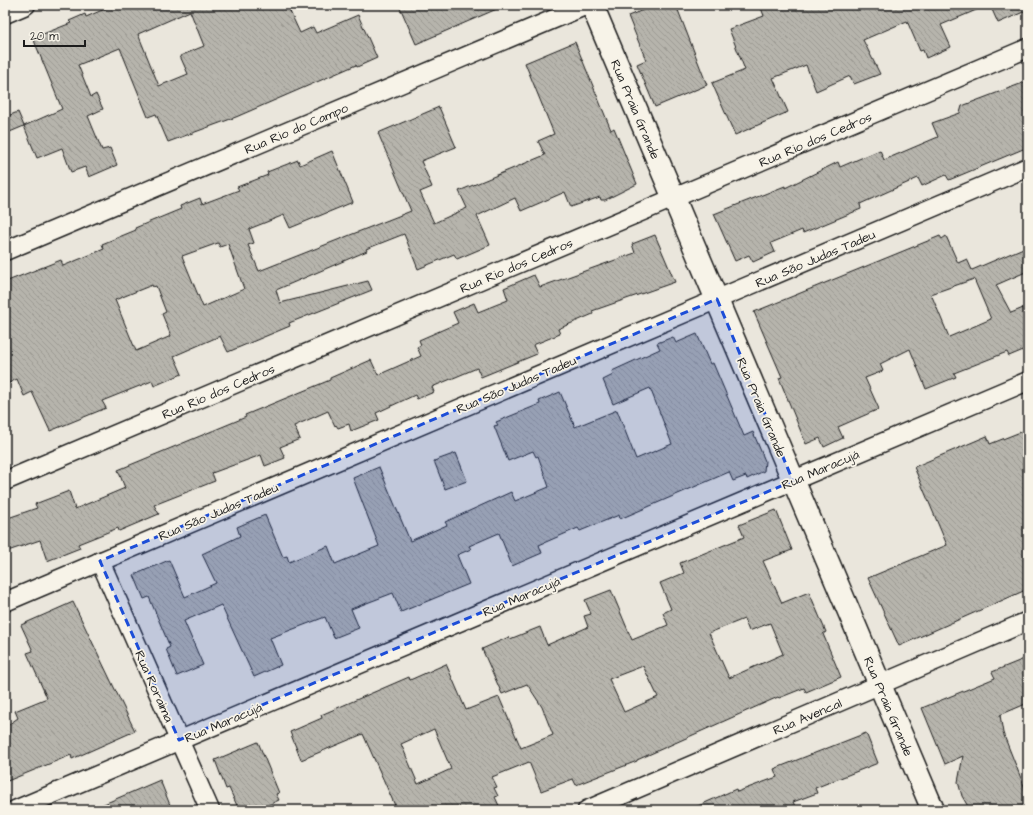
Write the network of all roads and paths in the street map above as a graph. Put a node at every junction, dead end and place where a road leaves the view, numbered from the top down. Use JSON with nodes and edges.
{"nodes":[{"id":1,"x":26,"y":5,"type":"edge"},
{"id":2,"x":587,"y":5,"type":"edge"},
{"id":3,"x":592,"y":5,"type":"edge"},
{"id":4,"x":5,"y":14,"type":"edge"},
{"id":5,"x":1028,"y":48,"type":"edge"},
{"id":6,"x":1028,"y":167,"type":"edge"},
{"id":7,"x":674,"y":198,"type":"junction"},
{"id":8,"x":5,"y":251,"type":"edge"},
{"id":9,"x":717,"y":299,"type":"junction"},
{"id":10,"x":1028,"y":381,"type":"edge"},
{"id":11,"x":793,"y":480,"type":"junction"},
{"id":12,"x":5,"y":481,"type":"edge"},
{"id":13,"x":100,"y":561,"type":"junction"},
{"id":14,"x":5,"y":602,"type":"edge"},
{"id":15,"x":1028,"y":621,"type":"edge"},
{"id":16,"x":880,"y":685,"type":"junction"},
{"id":17,"x":179,"y":740,"type":"junction"},
{"id":18,"x":14,"y":810,"type":"edge"},
{"id":19,"x":210,"y":810,"type":"edge"},
{"id":20,"x":586,"y":810,"type":"edge"},
{"id":21,"x":933,"y":810,"type":"edge"}],
"edges":[{"from":1,"to":4,"type":"street"},
{"from":2,"to":8,"type":"street","name":"Rua Rio do Campo"},
{"from":3,"to":7,"type":"street","name":"Rua Praia Grande"},
{"from":5,"to":7,"type":"street","name":"Rua Rio dos Cedros"},
{"from":6,"to":9,"type":"street","name":"Rua São Judas Tadeu"},
{"from":7,"to":9,"type":"street","name":"Rua Praia Grande"},
{"from":7,"to":12,"type":"street","name":"Rua Rio dos Cedros"},
{"from":9,"to":11,"type":"street","name":"Rua Praia Grande"},
{"from":9,"to":13,"type":"street","name":"Rua São Judas Tadeu"},
{"from":10,"to":11,"type":"street","name":"Rua Maracujá"},
{"from":11,"to":16,"type":"street","name":"Rua Praia Grande"},
{"from":11,"to":17,"type":"street","name":"Rua Maracujá"},
{"from":13,"to":14,"type":"street","name":"Rua São Judas Tadeu"},
{"from":13,"to":17,"type":"street","name":"Rua Roraima"},
{"from":15,"to":16,"type":"street","name":"Rua Avencal"},
{"from":16,"to":20,"type":"street","name":"Rua Avencal"},
{"from":16,"to":21,"type":"street","name":"Rua Praia Grande"},
{"from":17,"to":18,"type":"street","name":"Rua Maracujá"},
{"from":17,"to":19,"type":"street","name":"Rua Roraima"}]}
